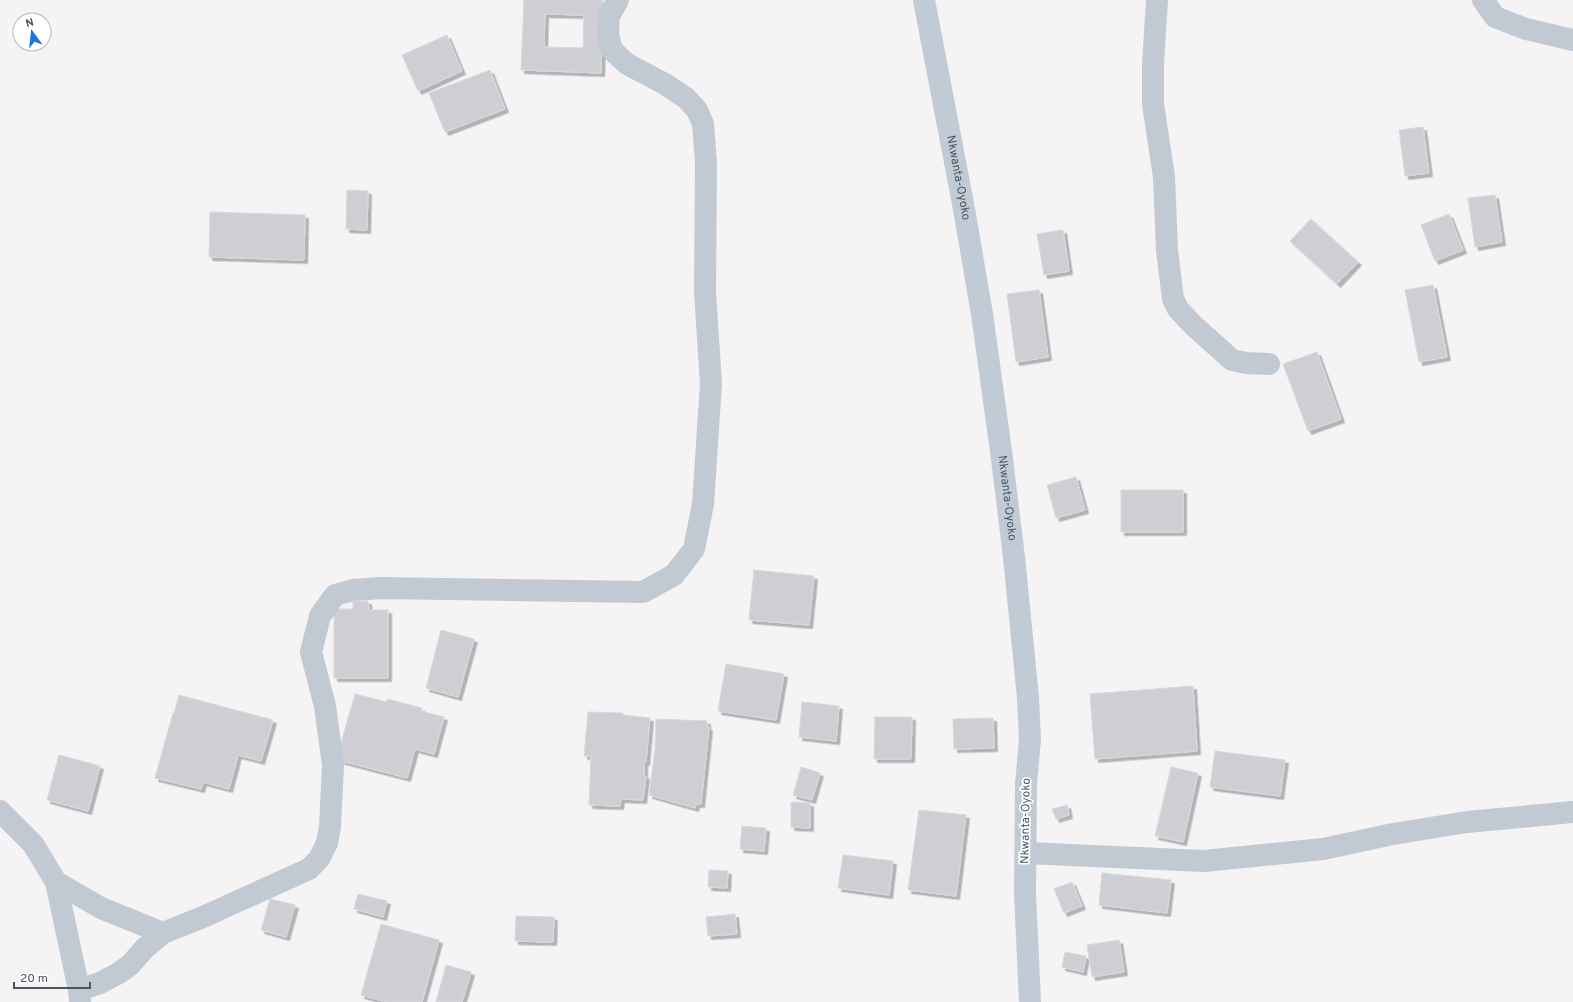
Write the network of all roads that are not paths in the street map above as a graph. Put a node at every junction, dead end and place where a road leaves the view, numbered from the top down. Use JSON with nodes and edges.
{"nodes":[{"id":1,"x":618,"y":0,"type":"edge"},
{"id":2,"x":924,"y":0,"type":"edge"},
{"id":3,"x":1157,"y":0,"type":"edge"},
{"id":4,"x":1483,"y":0,"type":"edge"},
{"id":5,"x":1573,"y":40,"type":"edge"},
{"id":6,"x":1269,"y":364,"type":"dead end"},
{"id":7,"x":0,"y":810,"type":"edge"},
{"id":8,"x":1573,"y":812,"type":"edge"},
{"id":9,"x":1026,"y":853,"type":"junction"},
{"id":10,"x":56,"y":882,"type":"junction"},
{"id":11,"x":163,"y":933,"type":"junction"},
{"id":12,"x":80,"y":996,"type":"edge"},
{"id":13,"x":1030,"y":1002,"type":"edge"}],
"edges":[{"from":1,"to":11,"type":"street"},
{"from":2,"to":9,"type":"street","name":"Nkwanta-Oyoko"},
{"from":3,"to":6,"type":"street"},
{"from":4,"to":5,"type":"street"},
{"from":7,"to":10,"type":"street"},
{"from":8,"to":9,"type":"street"},
{"from":9,"to":13,"type":"street","name":"Nkwanta-Oyoko"},
{"from":10,"to":11,"type":"street"},
{"from":10,"to":12,"type":"street"},
{"from":11,"to":12,"type":"street"}]}
